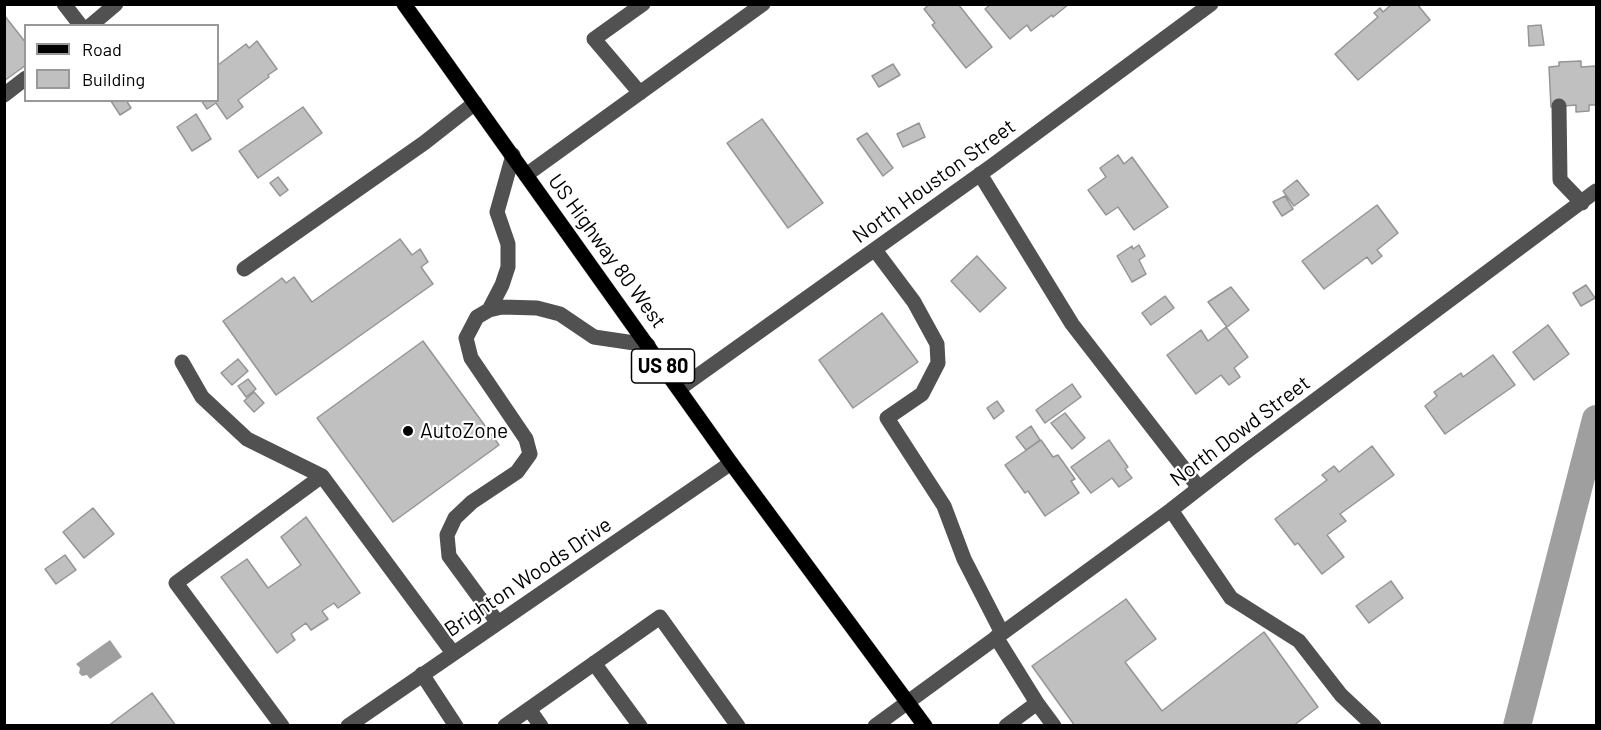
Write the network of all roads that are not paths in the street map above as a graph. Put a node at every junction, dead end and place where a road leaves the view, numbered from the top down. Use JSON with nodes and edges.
{"nodes":[{"id":1,"x":64,"y":4,"type":"edge"},
{"id":2,"x":116,"y":4,"type":"edge"},
{"id":3,"x":404,"y":4,"type":"edge"},
{"id":4,"x":643,"y":4,"type":"edge"},
{"id":5,"x":763,"y":4,"type":"edge"},
{"id":6,"x":1211,"y":4,"type":"edge"},
{"id":7,"x":79,"y":24,"type":"edge"},
{"id":8,"x":92,"y":24,"type":"edge"},
{"id":9,"x":24,"y":79,"type":"edge"},
{"id":10,"x":640,"y":93,"type":"junction"},
{"id":11,"x":4,"y":94,"type":"edge"},
{"id":12,"x":475,"y":103,"type":"junction"},
{"id":13,"x":1559,"y":106,"type":"dead end"},
{"id":14,"x":513,"y":155,"type":"junction"},
{"id":15,"x":980,"y":174,"type":"junction"},
{"id":16,"x":526,"y":175,"type":"junction"},
{"id":17,"x":1596,"y":191,"type":"edge"},
{"id":18,"x":1582,"y":203,"type":"junction"},
{"id":19,"x":875,"y":250,"type":"junction"},
{"id":20,"x":244,"y":269,"type":"dead end"},
{"id":21,"x":489,"y":310,"type":"junction"},
{"id":22,"x":648,"y":345,"type":"junction"},
{"id":23,"x":182,"y":362,"type":"dead end"},
{"id":24,"x":679,"y":388,"type":"junction"},
{"id":25,"x":731,"y":463,"type":"junction"},
{"id":26,"x":322,"y":476,"type":"junction"},
{"id":27,"x":1199,"y":488,"type":"junction"},
{"id":28,"x":1171,"y":510,"type":"junction"},
{"id":29,"x":498,"y":623,"type":"junction"},
{"id":30,"x":999,"y":635,"type":"junction"},
{"id":31,"x":453,"y":653,"type":"junction"},
{"id":32,"x":594,"y":663,"type":"junction"},
{"id":33,"x":422,"y":675,"type":"junction"},
{"id":34,"x":907,"y":702,"type":"junction"},
{"id":35,"x":1037,"y":703,"type":"junction"},
{"id":36,"x":529,"y":709,"type":"junction"},
{"id":37,"x":282,"y":726,"type":"edge"},
{"id":38,"x":348,"y":726,"type":"edge"},
{"id":39,"x":456,"y":726,"type":"edge"},
{"id":40,"x":506,"y":726,"type":"edge"},
{"id":41,"x":541,"y":726,"type":"edge"},
{"id":42,"x":640,"y":726,"type":"edge"},
{"id":43,"x":738,"y":726,"type":"edge"},
{"id":44,"x":875,"y":726,"type":"edge"},
{"id":45,"x":925,"y":726,"type":"edge"},
{"id":46,"x":1006,"y":726,"type":"edge"},
{"id":47,"x":1054,"y":726,"type":"edge"},
{"id":48,"x":1374,"y":726,"type":"edge"}],
"edges":[{"from":1,"to":7,"type":"street"},
{"from":2,"to":8,"type":"street"},
{"from":3,"to":12,"type":"main road","name":"US Highway 80 West","number":"US 80"},
{"from":4,"to":10,"type":"street"},
{"from":5,"to":10,"type":"street"},
{"from":6,"to":15,"type":"street","name":"North Houston Street"},
{"from":9,"to":11,"type":"street"},
{"from":10,"to":16,"type":"street"},
{"from":12,"to":14,"type":"main road","name":"US Highway 80 West","number":"US 80"},
{"from":12,"to":20,"type":"street"},
{"from":13,"to":18,"type":"street"},
{"from":14,"to":16,"type":"main road","name":"US Highway 80 West","number":"US 80"},
{"from":14,"to":21,"type":"street"},
{"from":15,"to":19,"type":"street","name":"North Houston Street"},
{"from":15,"to":27,"type":"street"},
{"from":16,"to":22,"type":"main road","name":"US Highway 80 West","number":"US 80"},
{"from":17,"to":18,"type":"street","name":"North Dowd Street"},
{"from":18,"to":27,"type":"street","name":"North Dowd Street"},
{"from":19,"to":24,"type":"street","name":"North Houston Street"},
{"from":19,"to":30,"type":"street"},
{"from":21,"to":22,"type":"street"},
{"from":21,"to":29,"type":"street"},
{"from":22,"to":24,"type":"main road","name":"US Highway 80 West","number":"US 80"},
{"from":23,"to":26,"type":"street"},
{"from":24,"to":25,"type":"main road","name":"US Highway 80 West","number":"US 80"},
{"from":25,"to":29,"type":"street","name":"Brighton Woods Drive"},
{"from":25,"to":34,"type":"main road","name":"US Highway 80 West","number":"US 80"},
{"from":26,"to":31,"type":"street"},
{"from":26,"to":37,"type":"street"},
{"from":27,"to":28,"type":"street","name":"North Dowd Street"},
{"from":28,"to":30,"type":"street","name":"North Dowd Street"},
{"from":28,"to":48,"type":"street"},
{"from":29,"to":31,"type":"street","name":"Brighton Woods Drive"},
{"from":30,"to":34,"type":"street","name":"North Dowd Street"},
{"from":30,"to":35,"type":"street"},
{"from":31,"to":33,"type":"street","name":"Brighton Woods Drive"},
{"from":32,"to":36,"type":"street"},
{"from":32,"to":42,"type":"street"},
{"from":32,"to":43,"type":"street"},
{"from":33,"to":38,"type":"street","name":"Brighton Woods Drive"},
{"from":33,"to":39,"type":"street"},
{"from":34,"to":44,"type":"street","name":"North Dowd Street"},
{"from":34,"to":45,"type":"main road","name":"US Highway 80 West","number":"US 80"},
{"from":35,"to":46,"type":"street"},
{"from":35,"to":47,"type":"street"},
{"from":36,"to":40,"type":"street"},
{"from":36,"to":41,"type":"street"}]}
